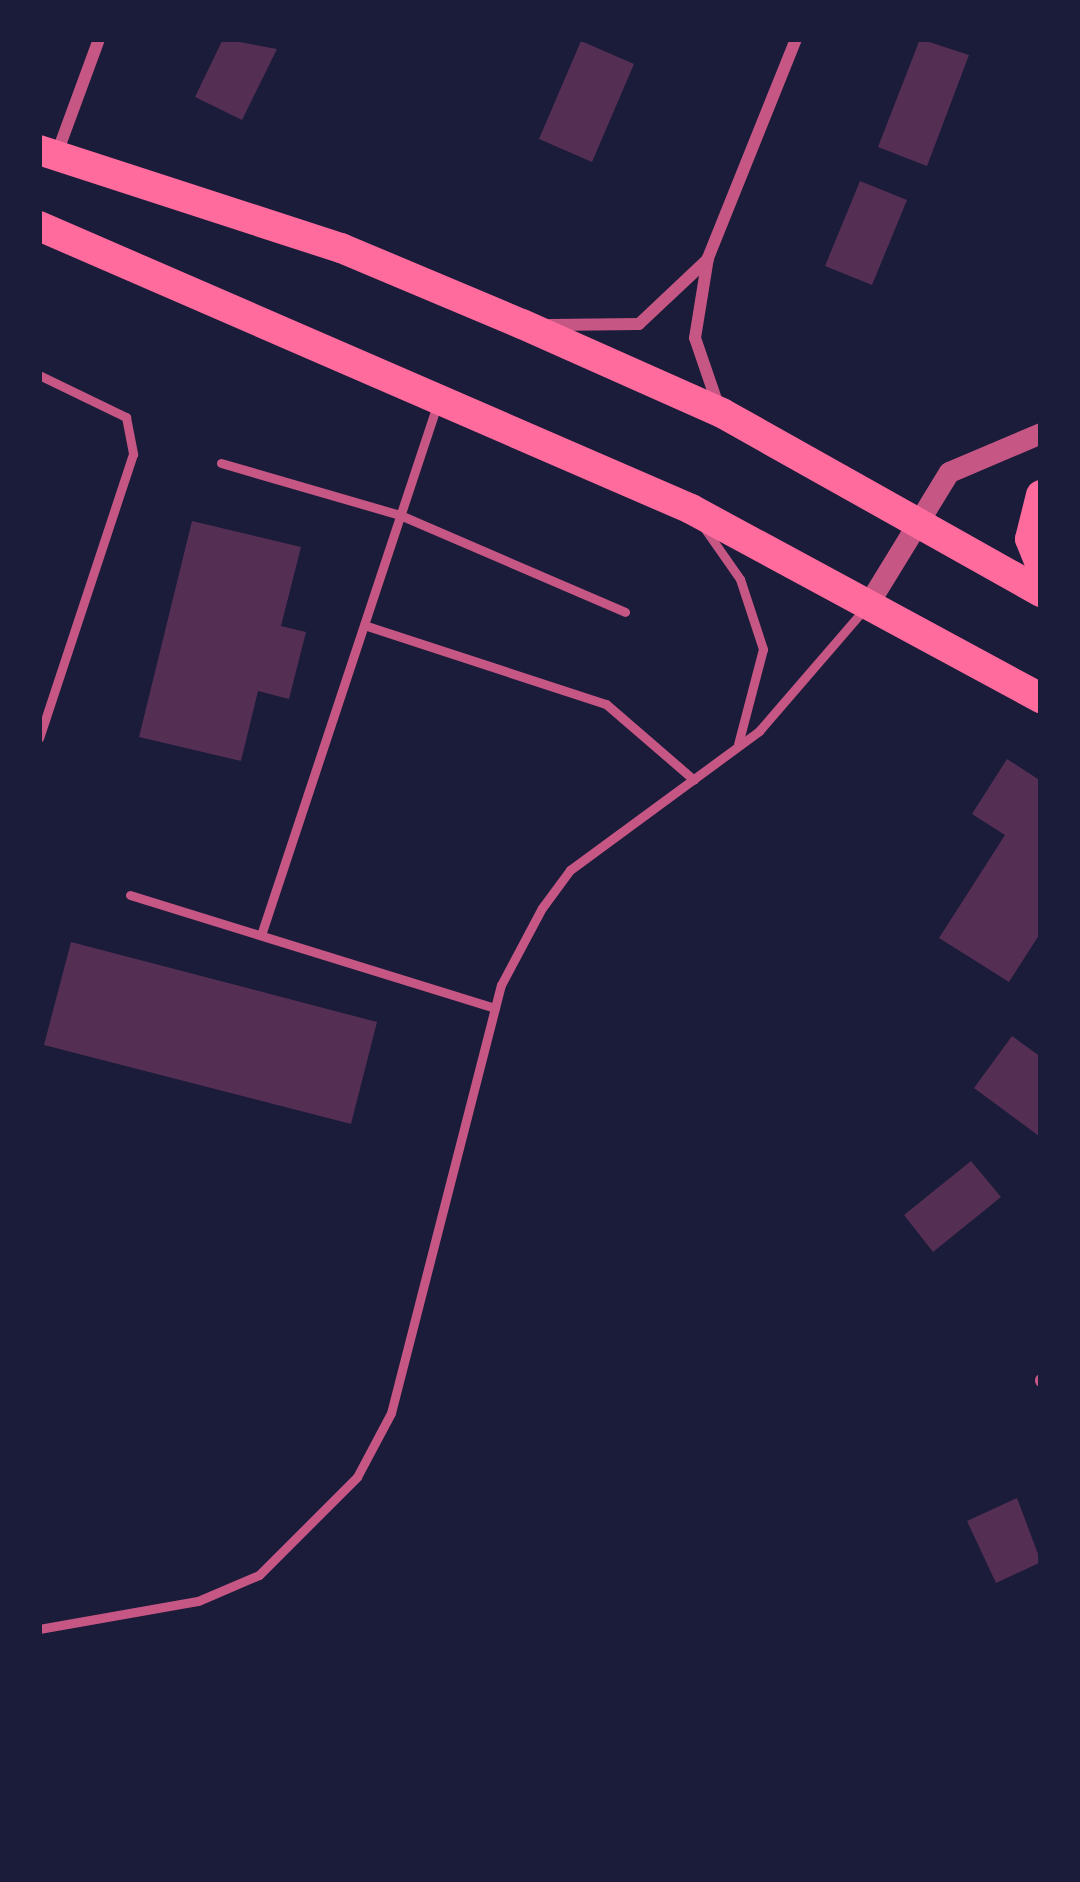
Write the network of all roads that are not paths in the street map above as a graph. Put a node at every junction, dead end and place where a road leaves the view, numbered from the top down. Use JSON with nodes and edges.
{"nodes":[{"id":1,"x":99,"y":39,"type":"edge"},
{"id":2,"x":796,"y":39,"type":"edge"},
{"id":3,"x":48,"y":153,"type":"edge"},
{"id":4,"x":39,"y":226,"type":"edge"},
{"id":5,"x":708,"y":258,"type":"junction"},
{"id":6,"x":522,"y":324,"type":"junction"},
{"id":7,"x":39,"y":374,"type":"edge"},
{"id":8,"x":441,"y":393,"type":"junction"},
{"id":9,"x":722,"y":413,"type":"junction"},
{"id":10,"x":1041,"y":433,"type":"edge"},
{"id":11,"x":221,"y":464,"type":"dead end"},
{"id":12,"x":1041,"y":494,"type":"edge"},
{"id":13,"x":692,"y":509,"type":"junction"},
{"id":14,"x":400,"y":515,"type":"junction"},
{"id":15,"x":912,"y":516,"type":"junction"},
{"id":16,"x":1041,"y":566,"type":"edge"},
{"id":17,"x":1041,"y":592,"type":"edge"},
{"id":18,"x":868,"y":604,"type":"junction"},
{"id":19,"x":625,"y":612,"type":"dead end"},
{"id":20,"x":364,"y":625,"type":"junction"},
{"id":21,"x":1041,"y":698,"type":"edge"},
{"id":22,"x":39,"y":738,"type":"edge"},
{"id":23,"x":736,"y":750,"type":"junction"},
{"id":24,"x":694,"y":780,"type":"junction"},
{"id":25,"x":130,"y":895,"type":"dead end"},
{"id":26,"x":261,"y":935,"type":"junction"},
{"id":27,"x":495,"y":1007,"type":"junction"},
{"id":28,"x":39,"y":1629,"type":"edge"}],
"edges":[{"from":1,"to":3,"type":"street"},
{"from":2,"to":5,"type":"street"},
{"from":3,"to":6,"type":"main road"},
{"from":4,"to":8,"type":"main road"},
{"from":5,"to":6,"type":"street"},
{"from":5,"to":9,"type":"street"},
{"from":6,"to":9,"type":"main road"},
{"from":7,"to":22,"type":"lane"},
{"from":8,"to":13,"type":"main road"},
{"from":8,"to":14,"type":"lane"},
{"from":9,"to":15,"type":"main road"},
{"from":10,"to":15,"type":"street"},
{"from":11,"to":14,"type":"lane"},
{"from":12,"to":16,"type":"main road"},
{"from":13,"to":18,"type":"main road"},
{"from":13,"to":23,"type":"lane"},
{"from":14,"to":19,"type":"lane"},
{"from":14,"to":20,"type":"lane"},
{"from":15,"to":17,"type":"main road"},
{"from":15,"to":18,"type":"street"},
{"from":18,"to":21,"type":"main road"},
{"from":18,"to":23,"type":"lane"},
{"from":20,"to":24,"type":"lane"},
{"from":20,"to":26,"type":"lane"},
{"from":23,"to":24,"type":"lane"},
{"from":24,"to":27,"type":"lane"},
{"from":25,"to":26,"type":"lane"},
{"from":26,"to":27,"type":"lane"},
{"from":27,"to":28,"type":"lane"}]}
